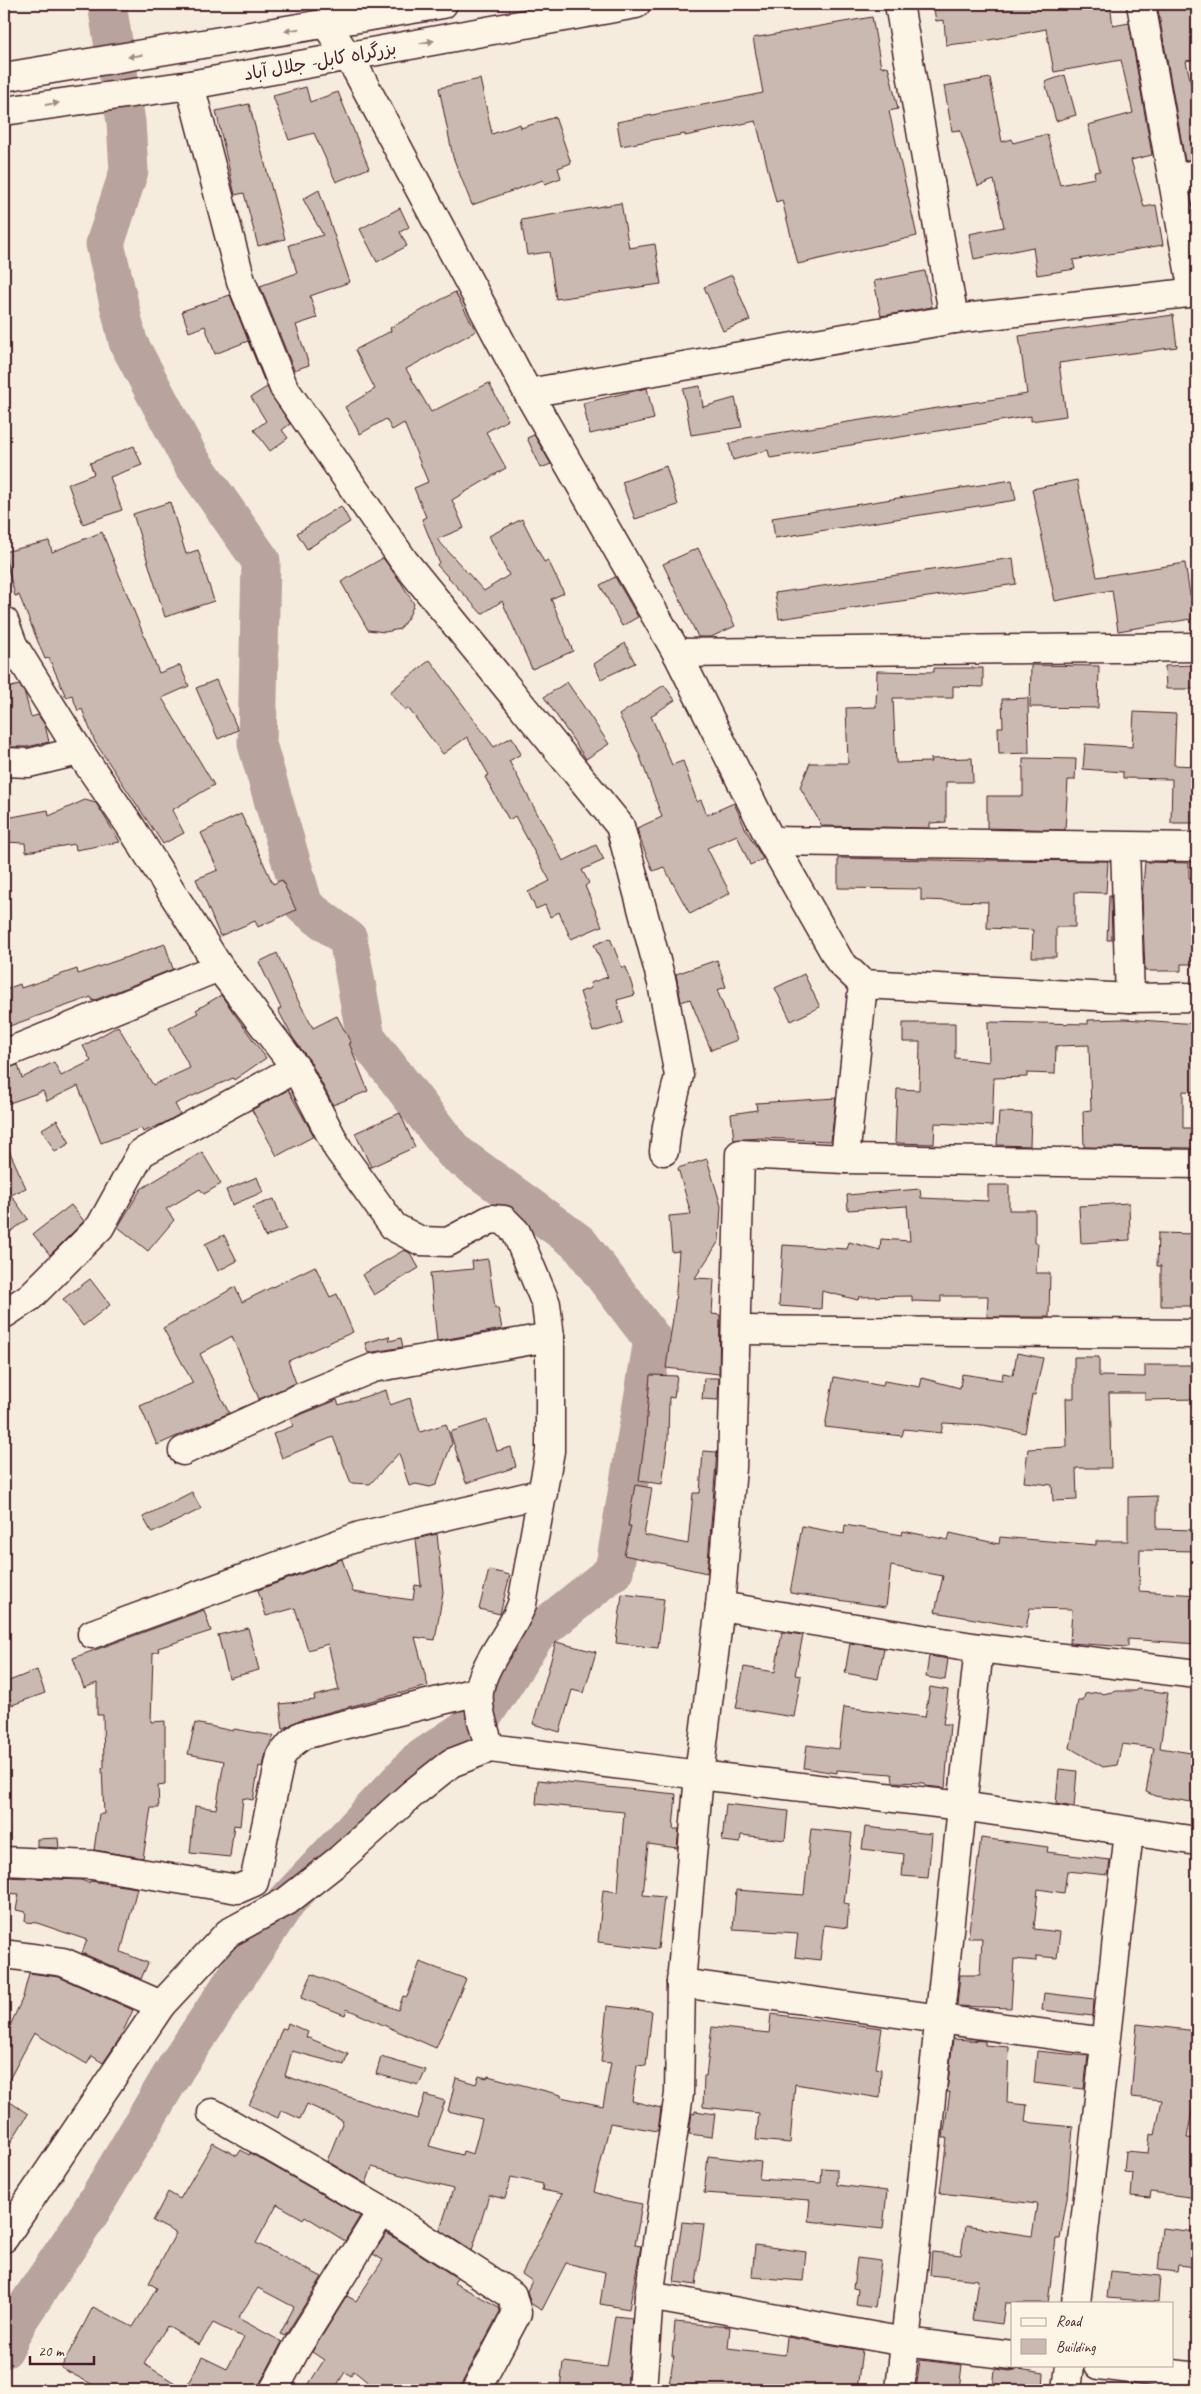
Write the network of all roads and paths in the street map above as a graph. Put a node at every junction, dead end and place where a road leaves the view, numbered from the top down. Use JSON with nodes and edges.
{"nodes":[{"id":1,"x":444,"y":4,"type":"edge"},
{"id":2,"x":636,"y":4,"type":"edge"},
{"id":3,"x":899,"y":4,"type":"edge"},
{"id":4,"x":1141,"y":4,"type":"edge"},
{"id":5,"x":326,"y":24,"type":"junction"},
{"id":6,"x":347,"y":57,"type":"junction"},
{"id":7,"x":4,"y":76,"type":"edge"},
{"id":8,"x":190,"y":85,"type":"junction"},
{"id":9,"x":4,"y":111,"type":"edge"},
{"id":10,"x":1185,"y":177,"type":"edge"},
{"id":11,"x":1195,"y":292,"type":"edge"},
{"id":12,"x":954,"y":319,"type":"junction"},
{"id":13,"x":528,"y":394,"type":"junction"},
{"id":14,"x":4,"y":621,"type":"edge"},
{"id":15,"x":1197,"y":647,"type":"edge"},
{"id":16,"x":677,"y":653,"type":"junction"},
{"id":17,"x":79,"y":751,"type":"junction"},
{"id":18,"x":4,"y":762,"type":"edge"},
{"id":19,"x":771,"y":841,"type":"junction"},
{"id":20,"x":1125,"y":847,"type":"junction"},
{"id":21,"x":1197,"y":847,"type":"edge"},
{"id":22,"x":218,"y":967,"type":"junction"},
{"id":23,"x":863,"y":984,"type":"junction"},
{"id":24,"x":1197,"y":997,"type":"edge"},
{"id":25,"x":1130,"y":998,"type":"junction"},
{"id":26,"x":4,"y":1054,"type":"edge"},
{"id":27,"x":296,"y":1068,"type":"junction"},
{"id":28,"x":664,"y":1151,"type":"dead end"},
{"id":29,"x":844,"y":1159,"type":"junction"},
{"id":30,"x":1197,"y":1164,"type":"edge"},
{"id":31,"x":4,"y":1314,"type":"edge"},
{"id":32,"x":736,"y":1330,"type":"junction"},
{"id":33,"x":1197,"y":1334,"type":"edge"},
{"id":34,"x":550,"y":1336,"type":"junction"},
{"id":35,"x":184,"y":1451,"type":"dead end"},
{"id":36,"x":543,"y":1493,"type":"junction"},
{"id":37,"x":720,"y":1606,"type":"junction"},
{"id":38,"x":92,"y":1634,"type":"dead end"},
{"id":39,"x":979,"y":1648,"type":"junction"},
{"id":40,"x":1197,"y":1674,"type":"edge"},
{"id":41,"x":480,"y":1691,"type":"junction"},
{"id":42,"x":490,"y":1748,"type":"junction"},
{"id":43,"x":699,"y":1775,"type":"junction"},
{"id":44,"x":962,"y":1806,"type":"junction"},
{"id":45,"x":1129,"y":1832,"type":"junction"},
{"id":46,"x":1197,"y":1841,"type":"edge"},
{"id":47,"x":4,"y":1861,"type":"edge"},
{"id":48,"x":4,"y":1954,"type":"edge"},
{"id":49,"x":681,"y":1983,"type":"junction"},
{"id":50,"x":161,"y":2005,"type":"junction"},
{"id":51,"x":939,"y":2021,"type":"junction"},
{"id":52,"x":1105,"y":2042,"type":"junction"},
{"id":53,"x":212,"y":2113,"type":"dead end"},
{"id":54,"x":382,"y":2211,"type":"junction"},
{"id":55,"x":4,"y":2238,"type":"edge"},
{"id":56,"x":649,"y":2296,"type":"junction"},
{"id":57,"x":1076,"y":2302,"type":"edge"},
{"id":58,"x":905,"y":2342,"type":"junction"},
{"id":59,"x":1011,"y":2355,"type":"edge"},
{"id":60,"x":1070,"y":2366,"type":"edge"},
{"id":61,"x":1108,"y":2366,"type":"edge"},
{"id":62,"x":1197,"y":2376,"type":"edge"},
{"id":63,"x":274,"y":2390,"type":"edge"},
{"id":64,"x":476,"y":2390,"type":"edge"},
{"id":65,"x":642,"y":2390,"type":"edge"},
{"id":66,"x":900,"y":2390,"type":"edge"},
{"id":67,"x":1067,"y":2390,"type":"edge"}],
"edges":[{"from":1,"to":5,"type":"main road","name":"بزرگراه کابل- جلال آباد"},
{"from":6,"to":2,"type":"main road","name":"بزرگراه کابل- جلال آباد","one_way":true},
{"from":3,"to":12,"type":"main road"},
{"from":4,"to":10,"type":"main road"},
{"from":5,"to":6,"type":"main road"},
{"from":5,"to":7,"type":"main road","name":"بزرگراه کابل- جلال آباد","one_way":true},
{"from":6,"to":8,"type":"main road","name":"بزرگراه کابل- جلال آباد"},
{"from":6,"to":13,"type":"main road"},
{"from":9,"to":8,"type":"main road","name":"بزرگراه کابل- جلال آباد","one_way":true},
{"from":8,"to":28,"type":"main road"},
{"from":10,"to":11,"type":"main road"},
{"from":11,"to":12,"type":"main road"},
{"from":12,"to":13,"type":"main road"},
{"from":13,"to":16,"type":"main road"},
{"from":14,"to":17,"type":"main road"},
{"from":15,"to":16,"type":"main road"},
{"from":16,"to":19,"type":"main road"},
{"from":17,"to":18,"type":"main road"},
{"from":17,"to":22,"type":"main road"},
{"from":19,"to":20,"type":"main road"},
{"from":19,"to":23,"type":"main road"},
{"from":20,"to":21,"type":"main road"},
{"from":20,"to":25,"type":"main road"},
{"from":22,"to":26,"type":"main road"},
{"from":22,"to":27,"type":"main road"},
{"from":23,"to":25,"type":"main road"},
{"from":23,"to":29,"type":"main road"},
{"from":24,"to":25,"type":"main road"},
{"from":27,"to":31,"type":"main road"},
{"from":27,"to":34,"type":"main road"},
{"from":29,"to":30,"type":"main road"},
{"from":29,"to":32,"type":"main road"},
{"from":32,"to":33,"type":"main road"},
{"from":32,"to":37,"type":"main road"},
{"from":34,"to":35,"type":"main road"},
{"from":34,"to":36,"type":"main road"},
{"from":36,"to":38,"type":"main road"},
{"from":36,"to":41,"type":"main road"},
{"from":37,"to":39,"type":"main road"},
{"from":37,"to":43,"type":"main road"},
{"from":39,"to":40,"type":"main road"},
{"from":39,"to":44,"type":"main road"},
{"from":41,"to":42,"type":"main road"},
{"from":41,"to":47,"type":"main road"},
{"from":42,"to":43,"type":"main road"},
{"from":42,"to":50,"type":"main road"},
{"from":43,"to":44,"type":"main road"},
{"from":43,"to":49,"type":"main road"},
{"from":44,"to":45,"type":"main road"},
{"from":44,"to":51,"type":"main road"},
{"from":45,"to":46,"type":"main road"},
{"from":45,"to":52,"type":"main road"},
{"from":48,"to":50,"type":"main road"},
{"from":49,"to":51,"type":"main road"},
{"from":49,"to":56,"type":"main road"},
{"from":50,"to":55,"type":"main road"},
{"from":51,"to":52,"type":"main road"},
{"from":51,"to":58,"type":"main road"},
{"from":52,"to":57,"type":"main road"},
{"from":53,"to":54,"type":"main road"},
{"from":54,"to":63,"type":"main road"},
{"from":54,"to":64,"type":"main road"},
{"from":56,"to":58,"type":"main road"},
{"from":56,"to":65,"type":"main road"},
{"from":58,"to":59,"type":"main road"},
{"from":58,"to":66,"type":"main road"},
{"from":60,"to":67,"type":"main road"},
{"from":61,"to":62,"type":"main road"}]}
